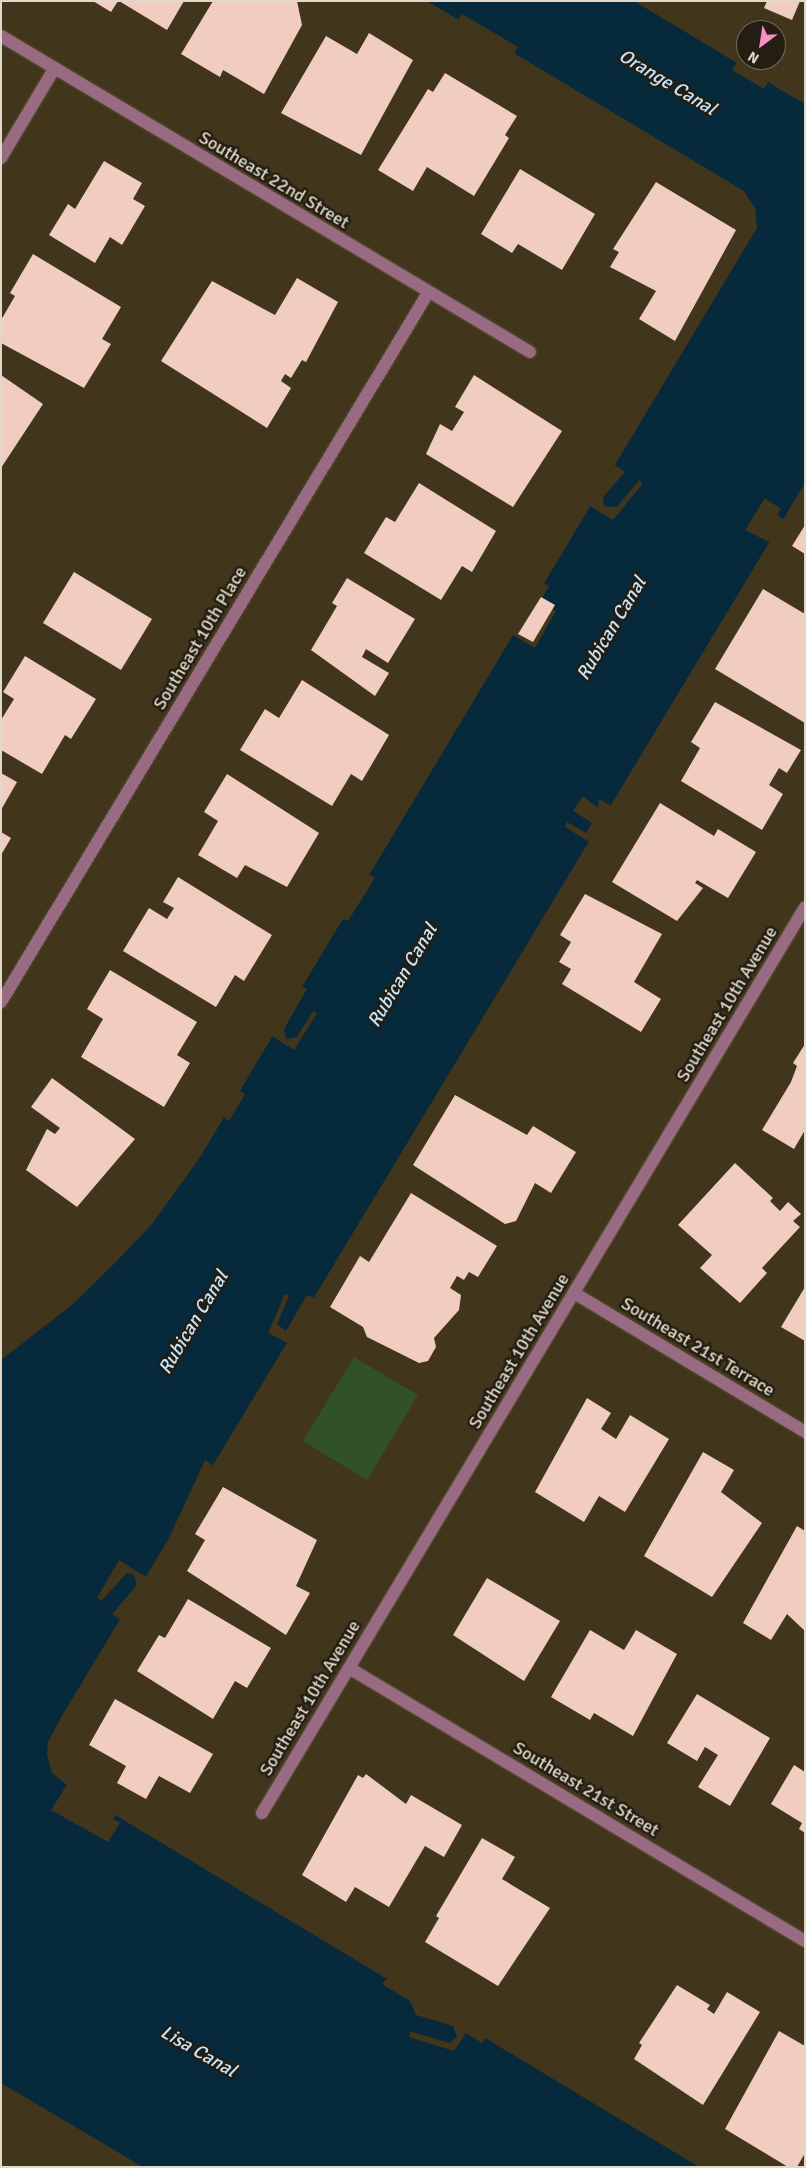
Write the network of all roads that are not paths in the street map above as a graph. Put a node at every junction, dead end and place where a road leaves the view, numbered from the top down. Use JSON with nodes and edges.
{"nodes":[{"id":1,"x":1,"y":36,"type":"edge"},
{"id":2,"x":54,"y":69,"type":"junction"},
{"id":3,"x":1,"y":158,"type":"edge"},
{"id":4,"x":428,"y":293,"type":"junction"},
{"id":5,"x":530,"y":352,"type":"dead end"},
{"id":6,"x":805,"y":907,"type":"edge"},
{"id":7,"x":801,"y":921,"type":"edge"},
{"id":8,"x":1,"y":1002,"type":"edge"},
{"id":9,"x":574,"y":1293,"type":"junction"},
{"id":10,"x":805,"y":1432,"type":"edge"},
{"id":11,"x":348,"y":1668,"type":"junction"},
{"id":12,"x":262,"y":1813,"type":"dead end"},
{"id":13,"x":805,"y":1941,"type":"edge"}],
"edges":[{"from":1,"to":2,"type":"street","name":"Southeast 22nd Street"},
{"from":2,"to":3,"type":"street"},
{"from":2,"to":4,"type":"street","name":"Southeast 22nd Street"},
{"from":4,"to":5,"type":"street","name":"Southeast 22nd Street"},
{"from":4,"to":8,"type":"street","name":"Southeast 10th Place"},
{"from":6,"to":7,"type":"street","name":"Southeast 10th Avenue"},
{"from":7,"to":9,"type":"street","name":"Southeast 10th Avenue"},
{"from":9,"to":10,"type":"street","name":"Southeast 21st Terrace"},
{"from":9,"to":11,"type":"street","name":"Southeast 10th Avenue"},
{"from":11,"to":12,"type":"street","name":"Southeast 10th Avenue"},
{"from":11,"to":13,"type":"street","name":"Southeast 21st Street"}]}
